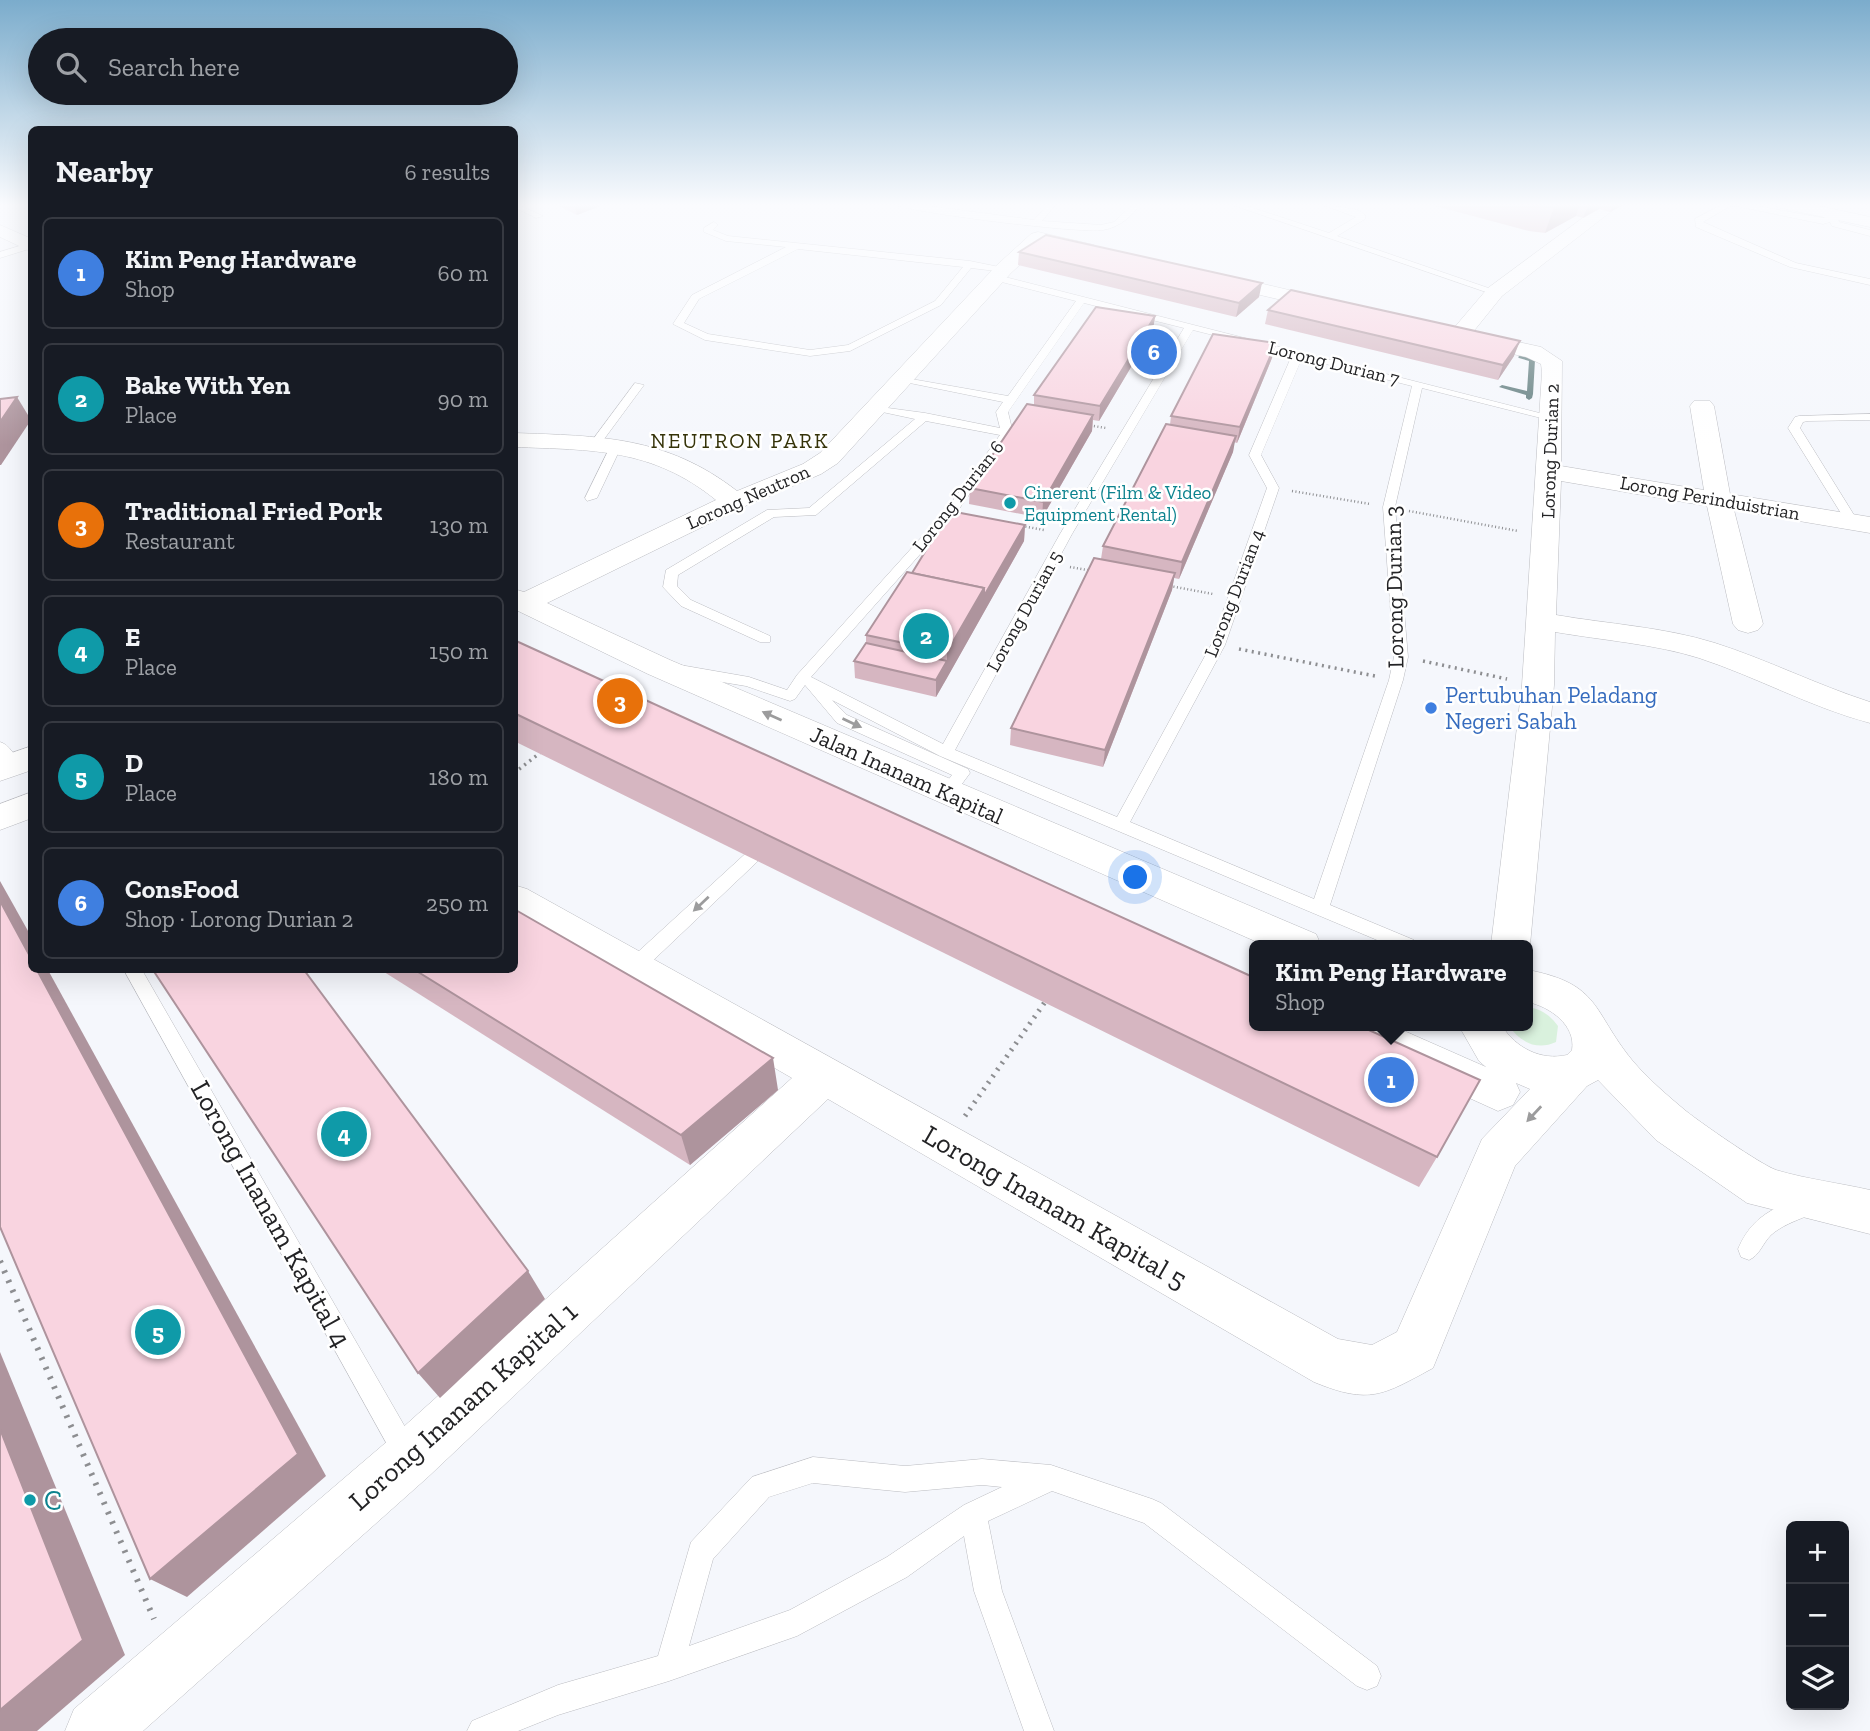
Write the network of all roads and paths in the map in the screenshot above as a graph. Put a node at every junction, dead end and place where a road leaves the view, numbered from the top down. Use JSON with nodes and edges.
{"nodes":[{"id":1,"x":721,"y":284,"type":"edge"},
{"id":2,"x":954,"y":284,"type":"edge"},
{"id":3,"x":991,"y":284,"type":"edge"},
{"id":4,"x":1035,"y":284,"type":"edge"},
{"id":5,"x":1238,"y":284,"type":"edge"},
{"id":6,"x":1472,"y":284,"type":"edge"},
{"id":7,"x":1506,"y":284,"type":"edge"},
{"id":8,"x":1495,"y":292,"type":"junction"},
{"id":9,"x":1082,"y":299,"type":"junction"},
{"id":10,"x":1350,"y":310,"type":"edge"},
{"id":11,"x":1190,"y":327,"type":"junction"},
{"id":12,"x":1298,"y":354,"type":"junction"},
{"id":13,"x":900,"y":380,"type":"junction"},
{"id":14,"x":1418,"y":384,"type":"junction"},
{"id":15,"x":639,"y":385,"type":"dead end"},
{"id":16,"x":1010,"y":400,"type":"junction"},
{"id":17,"x":1702,"y":406,"type":"dead end"},
{"id":18,"x":877,"y":408,"type":"junction"},
{"id":19,"x":925,"y":416,"type":"junction"},
{"id":20,"x":1549,"y":417,"type":"junction"},
{"id":21,"x":1870,"y":417,"type":"edge"},
{"id":22,"x":1085,"y":425,"type":"edge"},
{"id":23,"x":1126,"y":431,"type":"junction"},
{"id":24,"x":1007,"y":433,"type":"junction"},
{"id":25,"x":518,"y":440,"type":"edge"},
{"id":26,"x":606,"y":445,"type":"junction"},
{"id":27,"x":1549,"y":472,"type":"junction"},
{"id":28,"x":1273,"y":488,"type":"junction"},
{"id":29,"x":591,"y":498,"type":"dead end"},
{"id":30,"x":1718,"y":499,"type":"junction"},
{"id":31,"x":734,"y":501,"type":"junction"},
{"id":32,"x":1389,"y":507,"type":"junction"},
{"id":33,"x":1862,"y":524,"type":"edge"},
{"id":34,"x":1014,"y":525,"type":"edge"},
{"id":35,"x":1066,"y":534,"type":"junction"},
{"id":36,"x":1546,"y":537,"type":"junction"},
{"id":37,"x":1051,"y":563,"type":"junction"},
{"id":38,"x":1103,"y":573,"type":"edge"},
{"id":39,"x":1169,"y":586,"type":"edge"},
{"id":40,"x":1234,"y":598,"type":"junction"},
{"id":41,"x":521,"y":600,"type":"edge"},
{"id":42,"x":1542,"y":621,"type":"junction"},
{"id":43,"x":1748,"y":624,"type":"dead end"},
{"id":44,"x":765,"y":639,"type":"dead end"},
{"id":45,"x":1218,"y":645,"type":"junction"},
{"id":46,"x":1401,"y":657,"type":"junction"},
{"id":47,"x":659,"y":667,"type":"junction"},
{"id":48,"x":802,"y":678,"type":"junction"},
{"id":49,"x":1396,"y":680,"type":"junction"},
{"id":50,"x":1538,"y":685,"type":"junction"},
{"id":51,"x":1870,"y":713,"type":"edge"},
{"id":52,"x":946,"y":752,"type":"junction"},
{"id":53,"x":540,"y":753,"type":"edge"},
{"id":54,"x":518,"y":770,"type":"edge"},
{"id":55,"x":947,"y":792,"type":"junction"},
{"id":56,"x":0,"y":799,"type":"edge"},
{"id":57,"x":28,"y":806,"type":"edge"},
{"id":58,"x":0,"y":810,"type":"edge"},
{"id":59,"x":0,"y":818,"type":"edge"},
{"id":60,"x":1121,"y":824,"type":"junction"},
{"id":61,"x":751,"y":858,"type":"edge"},
{"id":62,"x":518,"y":901,"type":"edge"},
{"id":63,"x":1320,"y":907,"type":"junction"},
{"id":64,"x":1290,"y":940,"type":"edge"},
{"id":65,"x":1396,"y":940,"type":"edge"},
{"id":66,"x":1517,"y":940,"type":"edge"},
{"id":67,"x":635,"y":966,"type":"junction"},
{"id":68,"x":135,"y":973,"type":"edge"},
{"id":69,"x":1533,"y":973,"type":"edge"},
{"id":70,"x":1533,"y":987,"type":"edge"},
{"id":71,"x":1045,"y":1002,"type":"dead end"},
{"id":72,"x":1374,"y":1031,"type":"edge"},
{"id":73,"x":1582,"y":1044,"type":"junction"},
{"id":74,"x":1491,"y":1057,"type":"edge"},
{"id":75,"x":825,"y":1075,"type":"junction"},
{"id":76,"x":944,"y":1144,"type":"junction"},
{"id":77,"x":1498,"y":1153,"type":"junction"},
{"id":78,"x":1763,"y":1188,"type":"junction"},
{"id":79,"x":1870,"y":1212,"type":"edge"},
{"id":80,"x":1749,"y":1249,"type":"dead end"},
{"id":81,"x":0,"y":1261,"type":"edge"},
{"id":82,"x":409,"y":1458,"type":"junction"},
{"id":83,"x":1051,"y":1478,"type":"junction"},
{"id":84,"x":973,"y":1514,"type":"junction"},
{"id":85,"x":154,"y":1619,"type":"dead end"},
{"id":86,"x":669,"y":1667,"type":"junction"},
{"id":87,"x":1367,"y":1676,"type":"dead end"},
{"id":88,"x":96,"y":1731,"type":"edge"},
{"id":89,"x":482,"y":1731,"type":"edge"},
{"id":90,"x":1039,"y":1731,"type":"edge"}],
"edges":[{"from":1,"to":2,"type":"lane"},
{"from":3,"to":13,"type":"street","name":"Lorong Neutron"},
{"from":4,"to":9,"type":"lane","name":"Lorong Durian 7"},
{"from":5,"to":10,"type":"street"},
{"from":6,"to":8,"type":"lane"},
{"from":7,"to":8,"type":"street"},
{"from":8,"to":20,"type":"street","name":"Lorong Durian 2"},
{"from":9,"to":11,"type":"lane","name":"Lorong Durian 7"},
{"from":9,"to":16,"type":"lane","name":"Lorong Durian 6"},
{"from":11,"to":12,"type":"lane","name":"Lorong Durian 7"},
{"from":11,"to":23,"type":"lane","name":"Lorong Durian 5"},
{"from":12,"to":14,"type":"lane","name":"Lorong Durian 7"},
{"from":12,"to":28,"type":"lane"},
{"from":13,"to":16,"type":"lane"},
{"from":13,"to":18,"type":"street","name":"Lorong Neutron"},
{"from":14,"to":20,"type":"lane","name":"Lorong Durian 7"},
{"from":14,"to":32,"type":"lane","name":"Lorong Durian 3"},
{"from":15,"to":26,"type":"lane"},
{"from":16,"to":24,"type":"lane","name":"Lorong Durian 6"},
{"from":17,"to":30,"type":"street"},
{"from":18,"to":19,"type":"lane"},
{"from":18,"to":31,"type":"street","name":"Lorong Neutron"},
{"from":19,"to":24,"type":"lane"},
{"from":19,"to":44,"type":"lane"},
{"from":20,"to":27,"type":"street","name":"Lorong Durian 2"},
{"from":21,"to":33,"type":"lane"},
{"from":22,"to":23,"type":"path"},
{"from":23,"to":35,"type":"lane","name":"Lorong Durian 5"},
{"from":24,"to":48,"type":"lane","name":"Lorong Durian 6"},
{"from":25,"to":26,"type":"street"},
{"from":26,"to":29,"type":"lane"},
{"from":26,"to":31,"type":"street"},
{"from":27,"to":30,"type":"street","name":"Lorong Perinduistrian"},
{"from":27,"to":36,"type":"street","name":"Lorong Durian 2"},
{"from":28,"to":32,"type":"path"},
{"from":28,"to":40,"type":"lane","name":"Lorong Durian 4"},
{"from":30,"to":33,"type":"street","name":"Lorong Perinduistrian"},
{"from":30,"to":43,"type":"street"},
{"from":31,"to":41,"type":"street","name":"Lorong Neutron"},
{"from":32,"to":36,"type":"path"},
{"from":32,"to":46,"type":"lane","name":"Lorong Durian 3"},
{"from":34,"to":35,"type":"path"},
{"from":35,"to":37,"type":"lane","name":"Lorong Durian 5"},
{"from":36,"to":42,"type":"street","name":"Lorong Durian 2"},
{"from":37,"to":38,"type":"path"},
{"from":37,"to":52,"type":"lane","name":"Lorong Durian 5"},
{"from":39,"to":40,"type":"path"},
{"from":40,"to":45,"type":"lane","name":"Lorong Durian 4"},
{"from":41,"to":47,"type":"street","name":"Jalan Inanam Kapital"},
{"from":42,"to":50,"type":"street","name":"Lorong Durian 2"},
{"from":42,"to":51,"type":"street"},
{"from":45,"to":49,"type":"path"},
{"from":45,"to":60,"type":"lane","name":"Lorong Durian 4"},
{"from":46,"to":49,"type":"lane","name":"Lorong Durian 3"},
{"from":46,"to":50,"type":"path"},
{"from":47,"to":48,"type":"lane","name":"Lorong Durian 6"},
{"from":55,"to":47,"type":"street","name":"Jalan Inanam Kapital","one_way":true},
{"from":48,"to":52,"type":"lane"},
{"from":48,"to":55,"type":"lane","one_way":true},
{"from":49,"to":63,"type":"lane","name":"Lorong Durian 3"},
{"from":50,"to":66,"type":"street","name":"Lorong Durian 2"},
{"from":52,"to":60,"type":"lane"},
{"from":53,"to":54,"type":"path"},
{"from":55,"to":64,"type":"street","name":"Jalan Inanam Kapital"},
{"from":56,"to":58,"type":"street"},
{"from":57,"to":59,"type":"street"},
{"from":60,"to":63,"type":"lane"},
{"from":61,"to":67,"type":"lane","one_way":true},
{"from":62,"to":67,"type":"street","name":"Lorong Inanam Kapital 5"},
{"from":63,"to":65,"type":"lane"},
{"from":67,"to":75,"type":"street","name":"Lorong Inanam Kapital 5"},
{"from":68,"to":82,"type":"lane","name":"Lorong Inanam Kapital 4"},
{"from":69,"to":73,"type":"street","name":"Lorong Durian 2"},
{"from":70,"to":73,"type":"street"},
{"from":71,"to":76,"type":"path"},
{"from":72,"to":74,"type":"street"},
{"from":73,"to":74,"type":"street"},
{"from":73,"to":77,"type":"street","name":"Lorong Inanam Kapital 5","one_way":true},
{"from":73,"to":78,"type":"street"},
{"from":74,"to":77,"type":"street","name":"Lorong Inanam Kapital 5"},
{"from":75,"to":76,"type":"street","name":"Lorong Inanam Kapital 5"},
{"from":75,"to":82,"type":"street","name":"Lorong Inanam Kapital 1"},
{"from":76,"to":77,"type":"street","name":"Lorong Inanam Kapital 5"},
{"from":78,"to":79,"type":"street"},
{"from":78,"to":80,"type":"lane"},
{"from":81,"to":85,"type":"path"},
{"from":82,"to":88,"type":"street","name":"Lorong Inanam Kapital 1"},
{"from":83,"to":84,"type":"lane"},
{"from":83,"to":86,"type":"lane"},
{"from":83,"to":87,"type":"lane"},
{"from":84,"to":86,"type":"lane"},
{"from":84,"to":90,"type":"lane"},
{"from":86,"to":89,"type":"lane"}]}
